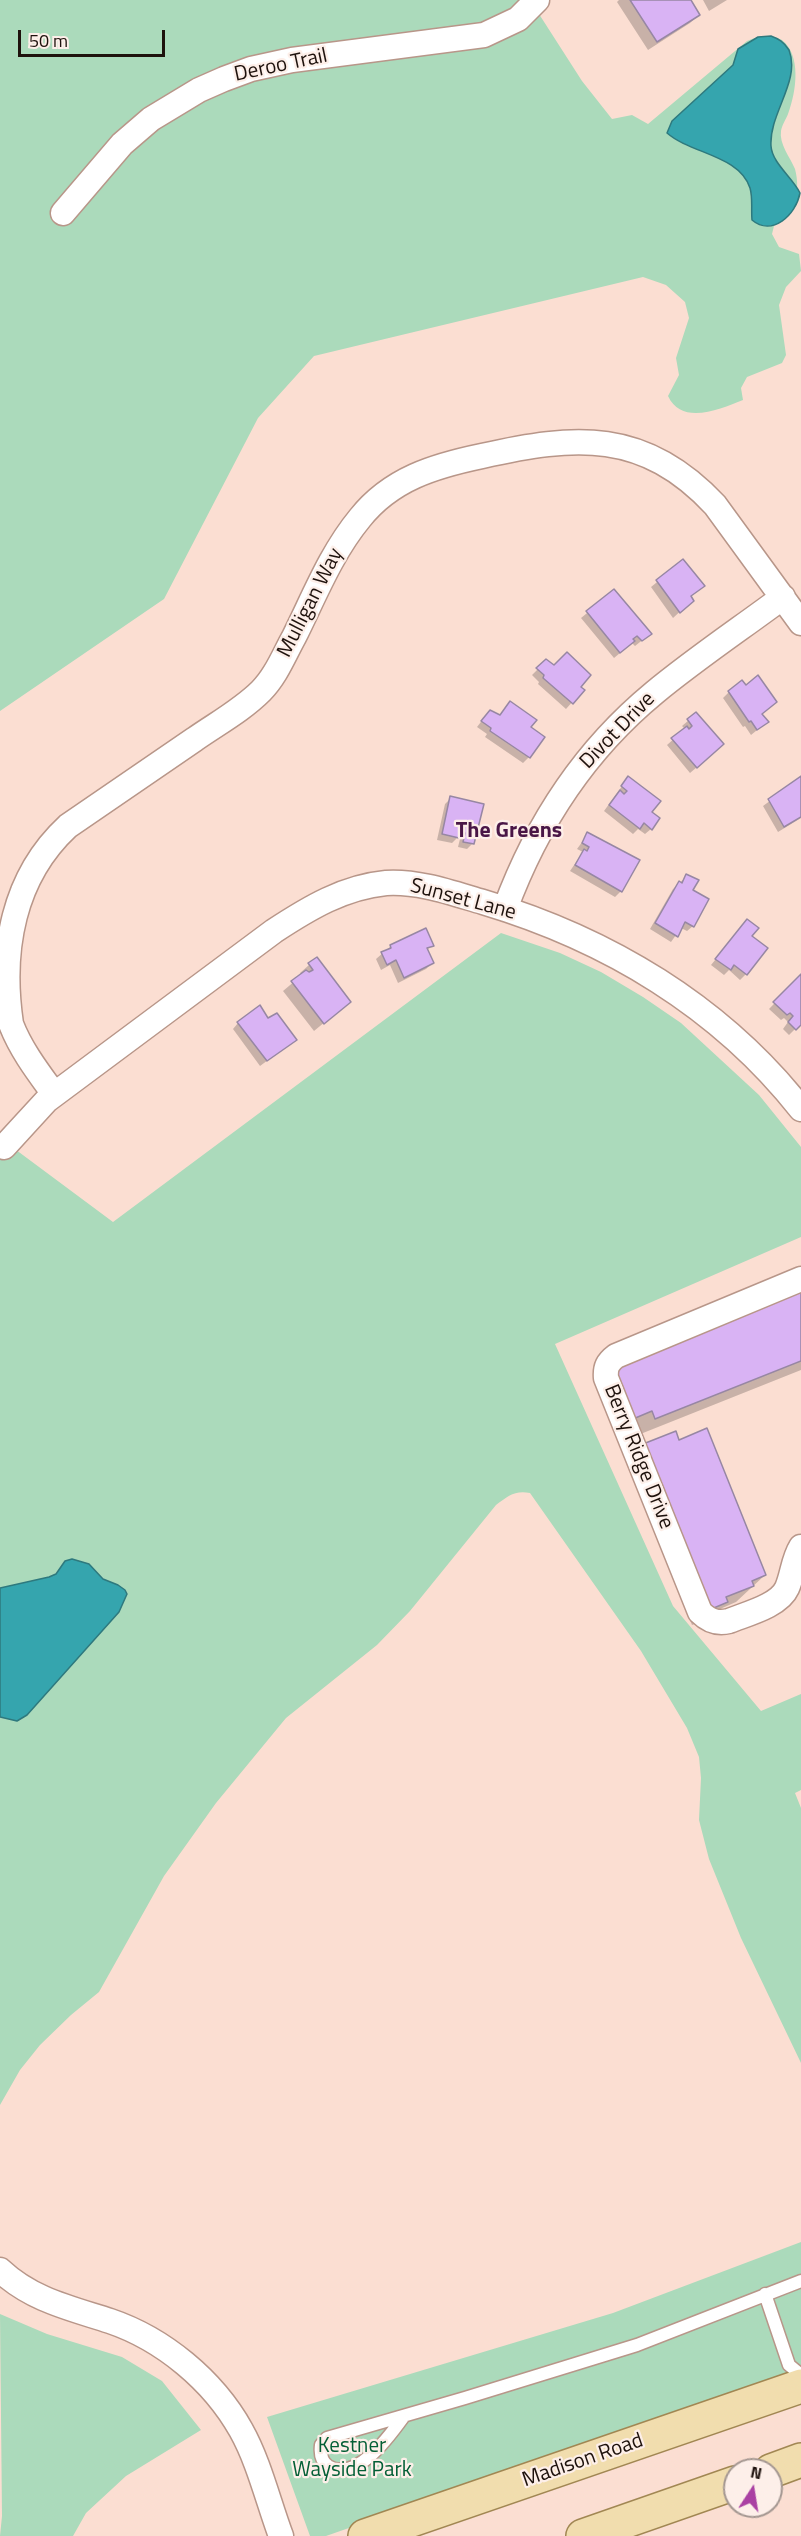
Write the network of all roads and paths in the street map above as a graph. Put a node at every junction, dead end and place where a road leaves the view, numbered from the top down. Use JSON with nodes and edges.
{"nodes":[{"id":1,"x":537,"y":0,"type":"edge"},
{"id":2,"x":63,"y":213,"type":"dead end"},
{"id":3,"x":783,"y":597,"type":"junction"},
{"id":4,"x":801,"y":623,"type":"edge"},
{"id":5,"x":505,"y":909,"type":"junction"},
{"id":6,"x":54,"y":1094,"type":"junction"},
{"id":7,"x":801,"y":1109,"type":"edge"},
{"id":8,"x":4,"y":1147,"type":"dead end"},
{"id":9,"x":801,"y":1279,"type":"edge"},
{"id":10,"x":801,"y":1547,"type":"edge"},
{"id":11,"x":0,"y":2270,"type":"edge"},
{"id":12,"x":800,"y":2284,"type":"edge"},
{"id":13,"x":765,"y":2294,"type":"junction"},
{"id":14,"x":801,"y":2374,"type":"edge"},
{"id":15,"x":801,"y":2386,"type":"edge"},
{"id":16,"x":404,"y":2416,"type":"junction"},
{"id":17,"x":801,"y":2460,"type":"edge"},
{"id":18,"x":783,"y":2467,"type":"edge"},
{"id":19,"x":723,"y":2487,"type":"edge"},
{"id":20,"x":281,"y":2536,"type":"edge"},
{"id":21,"x":365,"y":2536,"type":"edge"},
{"id":22,"x":583,"y":2536,"type":"edge"}],
"edges":[{"from":1,"to":2,"type":"street","name":"Deroo Trail"},
{"from":3,"to":4,"type":"street","name":"Mulligan Way"},
{"from":3,"to":5,"type":"street","name":"Divot Drive"},
{"from":3,"to":6,"type":"street","name":"Mulligan Way"},
{"from":5,"to":6,"type":"street","name":"Sunset Lane"},
{"from":5,"to":7,"type":"street","name":"Sunset Lane"},
{"from":6,"to":8,"type":"street","name":"Sunset Lane"},
{"from":9,"to":10,"type":"street","name":"Berry Ridge Drive"},
{"from":11,"to":20,"type":"street"},
{"from":12,"to":13,"type":"lane"},
{"from":13,"to":14,"type":"lane"},
{"from":13,"to":16,"type":"lane"},
{"from":15,"to":21,"type":"main road","name":"Madison Road"},
{"from":16,"to":16,"type":"lane"},
{"from":17,"to":18,"type":"main road"},
{"from":19,"to":22,"type":"main road"}]}
